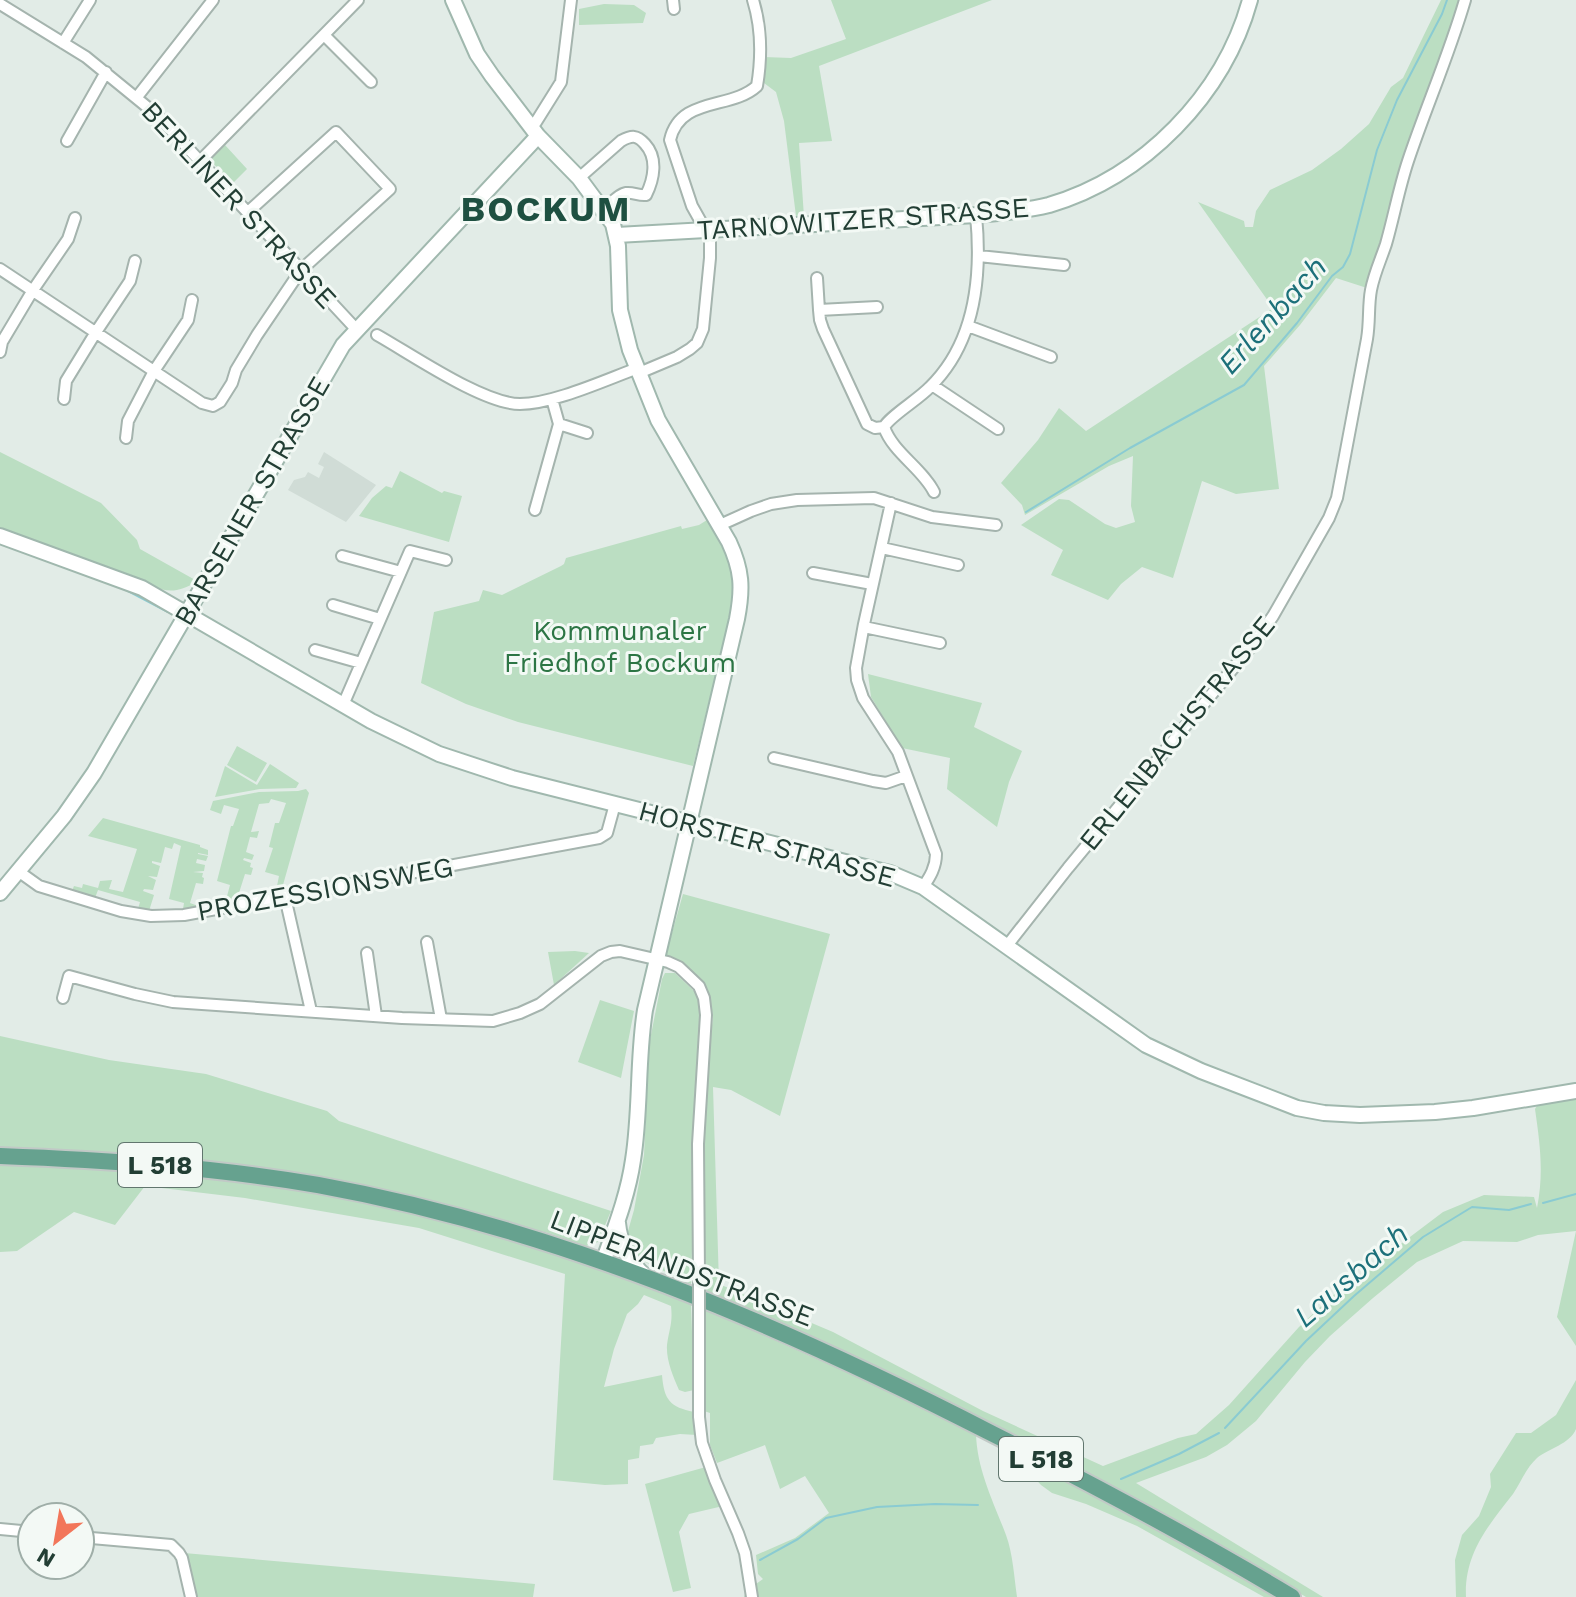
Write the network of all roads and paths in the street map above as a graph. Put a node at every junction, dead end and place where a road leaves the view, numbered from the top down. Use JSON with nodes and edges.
{"nodes":[{"id":1,"x":90,"y":0,"type":"edge"},
{"id":2,"x":213,"y":0,"type":"edge"},
{"id":3,"x":358,"y":0,"type":"edge"},
{"id":4,"x":453,"y":0,"type":"edge"},
{"id":5,"x":571,"y":0,"type":"edge"},
{"id":6,"x":753,"y":0,"type":"edge"},
{"id":7,"x":1250,"y":0,"type":"edge"},
{"id":8,"x":1465,"y":0,"type":"edge"},
{"id":9,"x":0,"y":4,"type":"edge"},
{"id":10,"x":324,"y":35,"type":"junction"},
{"id":11,"x":63,"y":43,"type":"junction"},
{"id":12,"x":106,"y":72,"type":"junction"},
{"id":13,"x":371,"y":82,"type":"dead end"},
{"id":14,"x":137,"y":97,"type":"junction"},
{"id":15,"x":534,"y":131,"type":"junction"},
{"id":16,"x":67,"y":141,"type":"dead end"},
{"id":17,"x":201,"y":160,"type":"junction"},
{"id":18,"x":579,"y":178,"type":"junction"},
{"id":19,"x":604,"y":209,"type":"junction"},
{"id":20,"x":248,"y":212,"type":"junction"},
{"id":21,"x":976,"y":215,"type":"junction"},
{"id":22,"x":75,"y":218,"type":"dead end"},
{"id":23,"x":707,"y":230,"type":"junction"},
{"id":24,"x":617,"y":235,"type":"junction"},
{"id":25,"x":979,"y":256,"type":"junction"},
{"id":26,"x":135,"y":261,"type":"dead end"},
{"id":27,"x":1064,"y":265,"type":"dead end"},
{"id":28,"x":0,"y":269,"type":"edge"},
{"id":29,"x":301,"y":270,"type":"junction"},
{"id":30,"x":817,"y":278,"type":"dead end"},
{"id":31,"x":33,"y":290,"type":"junction"},
{"id":32,"x":192,"y":300,"type":"dead end"},
{"id":33,"x":877,"y":307,"type":"dead end"},
{"id":34,"x":819,"y":310,"type":"junction"},
{"id":35,"x":968,"y":326,"type":"junction"},
{"id":36,"x":356,"y":329,"type":"junction"},
{"id":37,"x":96,"y":332,"type":"junction"},
{"id":38,"x":377,"y":335,"type":"dead end"},
{"id":39,"x":0,"y":352,"type":"edge"},
{"id":40,"x":1051,"y":357,"type":"dead end"},
{"id":41,"x":154,"y":371,"type":"junction"},
{"id":42,"x":638,"y":371,"type":"junction"},
{"id":43,"x":932,"y":385,"type":"junction"},
{"id":44,"x":64,"y":399,"type":"dead end"},
{"id":45,"x":552,"y":399,"type":"junction"},
{"id":46,"x":559,"y":424,"type":"junction"},
{"id":47,"x":884,"y":427,"type":"junction"},
{"id":48,"x":998,"y":429,"type":"dead end"},
{"id":49,"x":587,"y":433,"type":"dead end"},
{"id":50,"x":126,"y":438,"type":"dead end"},
{"id":51,"x":934,"y":492,"type":"dead end"},
{"id":52,"x":891,"y":503,"type":"junction"},
{"id":53,"x":535,"y":510,"type":"dead end"},
{"id":54,"x":720,"y":525,"type":"junction"},
{"id":55,"x":996,"y":525,"type":"dead end"},
{"id":56,"x":0,"y":536,"type":"edge"},
{"id":57,"x":882,"y":548,"type":"junction"},
{"id":58,"x":342,"y":556,"type":"dead end"},
{"id":59,"x":446,"y":560,"type":"dead end"},
{"id":60,"x":958,"y":565,"type":"dead end"},
{"id":61,"x":401,"y":572,"type":"junction"},
{"id":62,"x":813,"y":573,"type":"dead end"},
{"id":63,"x":872,"y":584,"type":"junction"},
{"id":64,"x":333,"y":605,"type":"dead end"},
{"id":65,"x":187,"y":615,"type":"junction"},
{"id":66,"x":380,"y":619,"type":"junction"},
{"id":67,"x":864,"y":627,"type":"junction"},
{"id":68,"x":940,"y":643,"type":"dead end"},
{"id":69,"x":315,"y":650,"type":"dead end"},
{"id":70,"x":361,"y":663,"type":"junction"},
{"id":71,"x":343,"y":705,"type":"junction"},
{"id":72,"x":774,"y":758,"type":"dead end"},
{"id":73,"x":906,"y":776,"type":"junction"},
{"id":74,"x":615,"y":804,"type":"junction"},
{"id":75,"x":689,"y":822,"type":"junction"},
{"id":76,"x":18,"y":871,"type":"junction"},
{"id":77,"x":923,"y":887,"type":"junction"},
{"id":78,"x":0,"y":893,"type":"edge"},
{"id":79,"x":285,"y":897,"type":"junction"},
{"id":80,"x":427,"y":942,"type":"dead end"},
{"id":81,"x":1006,"y":947,"type":"junction"},
{"id":82,"x":367,"y":953,"type":"dead end"},
{"id":83,"x":656,"y":959,"type":"junction"},
{"id":84,"x":63,"y":998,"type":"dead end"},
{"id":85,"x":311,"y":1011,"type":"junction"},
{"id":86,"x":376,"y":1016,"type":"junction"},
{"id":87,"x":441,"y":1019,"type":"junction"},
{"id":88,"x":1576,"y":1091,"type":"edge"},
{"id":89,"x":0,"y":1156,"type":"edge"},
{"id":90,"x":618,"y":1222,"type":"junction"},
{"id":91,"x":603,"y":1262,"type":"junction"},
{"id":92,"x":645,"y":1276,"type":"junction"},
{"id":93,"x":96,"y":1538,"type":"edge"},
{"id":94,"x":191,"y":1597,"type":"edge"},
{"id":95,"x":752,"y":1597,"type":"edge"},
{"id":96,"x":1292,"y":1597,"type":"edge"}],
"edges":[{"from":1,"to":11,"type":"street"},
{"from":2,"to":14,"type":"street"},
{"from":3,"to":10,"type":"street"},
{"from":4,"to":15,"type":"street"},
{"from":5,"to":15,"type":"street"},
{"from":6,"to":23,"type":"street"},
{"from":7,"to":21,"type":"street","name":"TARNOWITZER STRASSE"},
{"from":8,"to":81,"type":"street","name":"ERLENBACHSTRASSE"},
{"from":9,"to":11,"type":"street","name":"BERLINER STRASSE"},
{"from":10,"to":13,"type":"street"},
{"from":10,"to":17,"type":"street"},
{"from":11,"to":12,"type":"street","name":"BERLINER STRASSE"},
{"from":12,"to":14,"type":"street","name":"BERLINER STRASSE"},
{"from":12,"to":16,"type":"street"},
{"from":14,"to":17,"type":"street","name":"BERLINER STRASSE"},
{"from":15,"to":18,"type":"street"},
{"from":15,"to":36,"type":"street","name":"BARSENER STRASSE"},
{"from":17,"to":20,"type":"street","name":"BERLINER STRASSE"},
{"from":18,"to":19,"type":"street"},
{"from":18,"to":19,"type":"street"},
{"from":19,"to":24,"type":"street"},
{"from":20,"to":29,"type":"street","name":"BERLINER STRASSE"},
{"from":20,"to":29,"type":"street"},
{"from":21,"to":23,"type":"street","name":"TARNOWITZER STRASSE"},
{"from":21,"to":25,"type":"street"},
{"from":22,"to":31,"type":"street"},
{"from":23,"to":24,"type":"street","name":"TARNOWITZER STRASSE"},
{"from":23,"to":42,"type":"street"},
{"from":24,"to":42,"type":"street"},
{"from":25,"to":27,"type":"street"},
{"from":25,"to":35,"type":"street"},
{"from":26,"to":37,"type":"street"},
{"from":28,"to":31,"type":"street"},
{"from":29,"to":36,"type":"street","name":"BERLINER STRASSE"},
{"from":29,"to":41,"type":"street"},
{"from":30,"to":34,"type":"street"},
{"from":31,"to":37,"type":"street"},
{"from":31,"to":39,"type":"street"},
{"from":32,"to":41,"type":"street"},
{"from":33,"to":34,"type":"street"},
{"from":34,"to":47,"type":"street"},
{"from":35,"to":40,"type":"street"},
{"from":35,"to":43,"type":"street"},
{"from":36,"to":65,"type":"street","name":"BARSENER STRASSE"},
{"from":37,"to":41,"type":"street"},
{"from":37,"to":44,"type":"street"},
{"from":38,"to":45,"type":"street"},
{"from":41,"to":50,"type":"street"},
{"from":42,"to":45,"type":"street"},
{"from":42,"to":54,"type":"street"},
{"from":43,"to":47,"type":"street"},
{"from":43,"to":48,"type":"street"},
{"from":45,"to":46,"type":"street"},
{"from":46,"to":49,"type":"street"},
{"from":46,"to":53,"type":"street"},
{"from":47,"to":51,"type":"street"},
{"from":52,"to":54,"type":"street"},
{"from":52,"to":55,"type":"street"},
{"from":52,"to":57,"type":"street"},
{"from":54,"to":75,"type":"street"},
{"from":56,"to":65,"type":"street","name":"HORSTER STRASSE"},
{"from":57,"to":60,"type":"street"},
{"from":57,"to":63,"type":"street"},
{"from":58,"to":61,"type":"street"},
{"from":59,"to":61,"type":"street"},
{"from":61,"to":66,"type":"street"},
{"from":62,"to":63,"type":"street"},
{"from":63,"to":67,"type":"street"},
{"from":64,"to":66,"type":"street"},
{"from":65,"to":71,"type":"street","name":"HORSTER STRASSE"},
{"from":65,"to":76,"type":"street","name":"BARSENER STRASSE"},
{"from":66,"to":70,"type":"street"},
{"from":67,"to":68,"type":"street"},
{"from":67,"to":73,"type":"street"},
{"from":69,"to":70,"type":"street"},
{"from":70,"to":71,"type":"street"},
{"from":71,"to":74,"type":"street","name":"HORSTER STRASSE"},
{"from":72,"to":73,"type":"street"},
{"from":73,"to":77,"type":"street"},
{"from":74,"to":75,"type":"street","name":"HORSTER STRASSE"},
{"from":74,"to":79,"type":"street","name":"PROZESSIONSWEG"},
{"from":75,"to":77,"type":"street","name":"HORSTER STRASSE"},
{"from":75,"to":83,"type":"street"},
{"from":76,"to":78,"type":"street","name":"BARSENER STRASSE"},
{"from":76,"to":79,"type":"street","name":"PROZESSIONSWEG"},
{"from":77,"to":81,"type":"street","name":"HORSTER STRASSE"},
{"from":79,"to":85,"type":"street"},
{"from":80,"to":87,"type":"street"},
{"from":81,"to":88,"type":"street","name":"HORSTER STRASSE"},
{"from":82,"to":86,"type":"street"},
{"from":83,"to":87,"type":"street"},
{"from":83,"to":90,"type":"street"},
{"from":83,"to":95,"type":"street","bridge":true},
{"from":84,"to":85,"type":"street"},
{"from":85,"to":86,"type":"street"},
{"from":86,"to":87,"type":"street"},
{"from":89,"to":91,"type":"main road","name":"LIPPERANDSTRASSE","number":"L 518"},
{"from":90,"to":91,"type":"street"},
{"from":90,"to":92,"type":"street"},
{"from":91,"to":92,"type":"main road","name":"LIPPERANDSTRASSE","number":"L 518"},
{"from":92,"to":96,"type":"main road","name":"LIPPERANDSTRASSE","number":"L 518"},
{"from":93,"to":94,"type":"street"}]}
